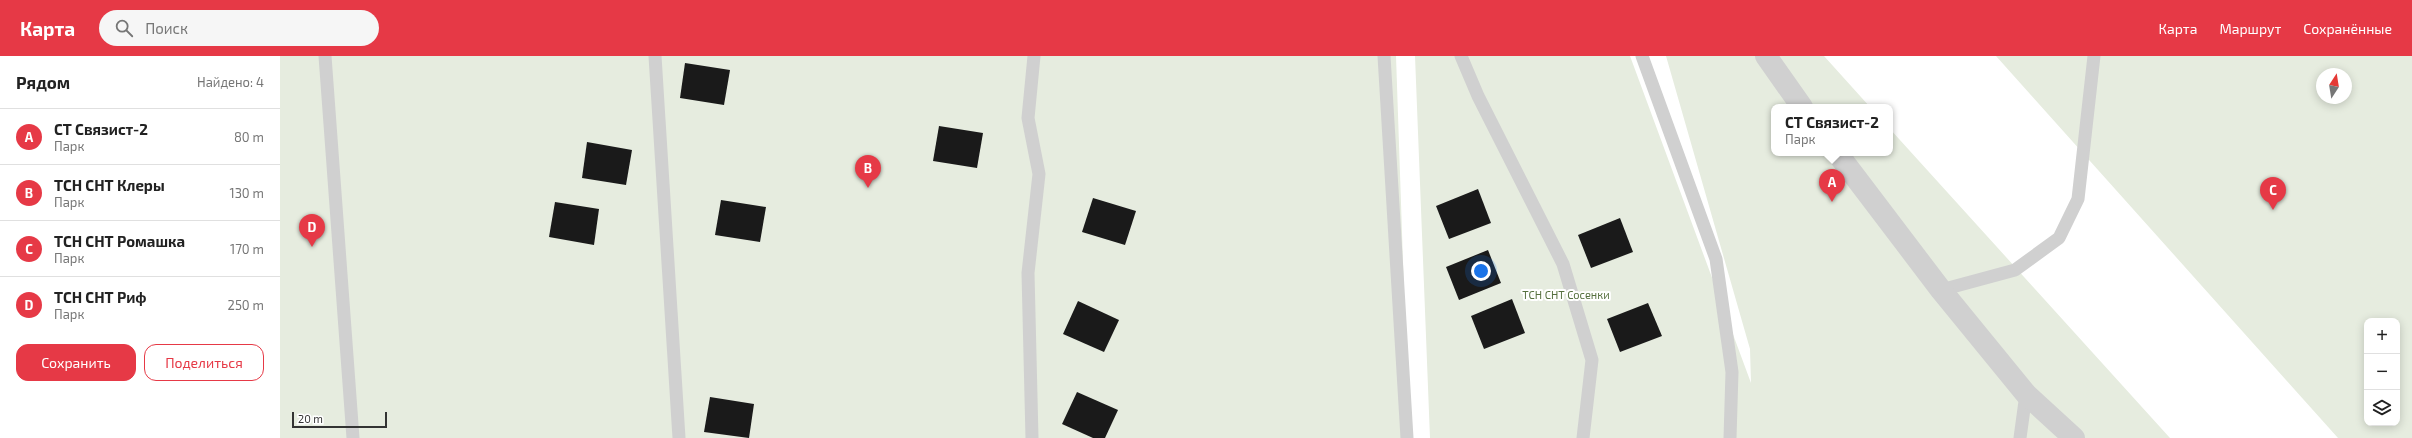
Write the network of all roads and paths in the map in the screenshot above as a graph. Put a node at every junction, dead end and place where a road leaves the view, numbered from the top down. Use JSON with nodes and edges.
{"nodes":[{"id":1,"x":325,"y":56,"type":"edge"},
{"id":2,"x":655,"y":56,"type":"edge"},
{"id":3,"x":1034,"y":56,"type":"edge"},
{"id":4,"x":1384,"y":56,"type":"edge"},
{"id":5,"x":1461,"y":56,"type":"edge"},
{"id":6,"x":1642,"y":56,"type":"edge"},
{"id":7,"x":1766,"y":56,"type":"edge"},
{"id":8,"x":2094,"y":56,"type":"edge"},
{"id":9,"x":1800,"y":104,"type":"edge"},
{"id":10,"x":1839,"y":156,"type":"edge"},
{"id":11,"x":1941,"y":290,"type":"junction"},
{"id":12,"x":2026,"y":394,"type":"junction"},
{"id":13,"x":353,"y":438,"type":"edge"},
{"id":14,"x":679,"y":438,"type":"edge"},
{"id":15,"x":1032,"y":438,"type":"edge"},
{"id":16,"x":1408,"y":438,"type":"edge"},
{"id":17,"x":1583,"y":438,"type":"edge"},
{"id":18,"x":1730,"y":438,"type":"edge"},
{"id":19,"x":2020,"y":438,"type":"edge"},
{"id":20,"x":2074,"y":438,"type":"edge"}],
"edges":[{"from":1,"to":13,"type":"lane"},
{"from":2,"to":14,"type":"lane"},
{"from":3,"to":15,"type":"lane"},
{"from":4,"to":16,"type":"lane"},
{"from":5,"to":17,"type":"lane"},
{"from":6,"to":18,"type":"lane"},
{"from":7,"to":9,"type":"street"},
{"from":8,"to":11,"type":"lane"},
{"from":10,"to":11,"type":"street"},
{"from":11,"to":12,"type":"street"},
{"from":12,"to":19,"type":"lane"},
{"from":12,"to":20,"type":"street"}]}
